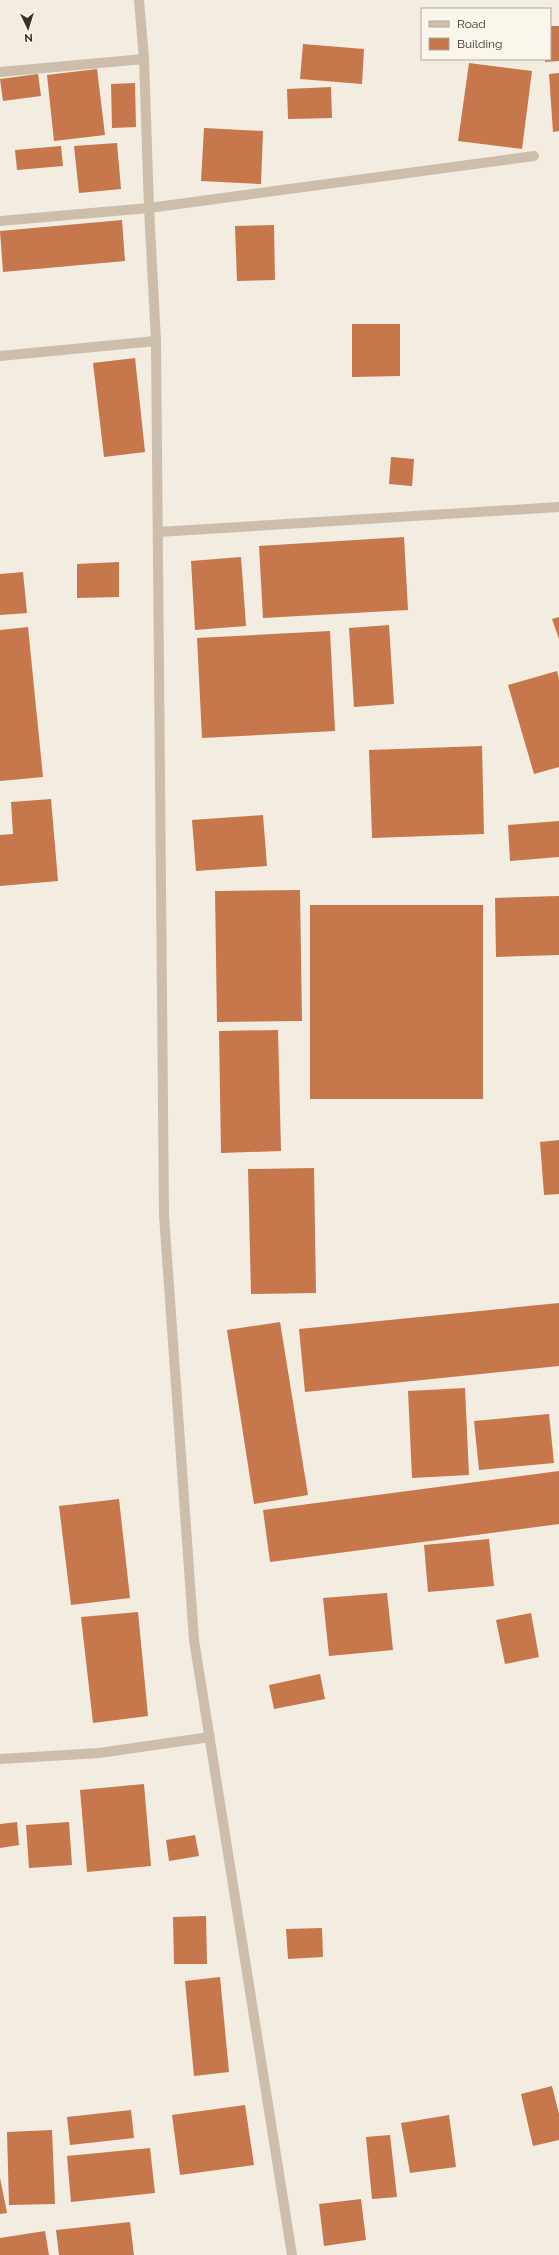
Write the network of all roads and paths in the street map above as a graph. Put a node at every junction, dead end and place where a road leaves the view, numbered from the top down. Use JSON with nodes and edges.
{"nodes":[{"id":1,"x":140,"y":0,"type":"edge"},
{"id":2,"x":144,"y":59,"type":"junction"},
{"id":3,"x":0,"y":72,"type":"edge"},
{"id":4,"x":534,"y":156,"type":"dead end"},
{"id":5,"x":149,"y":208,"type":"junction"},
{"id":6,"x":0,"y":222,"type":"edge"},
{"id":7,"x":156,"y":341,"type":"junction"},
{"id":8,"x":0,"y":356,"type":"edge"},
{"id":9,"x":559,"y":507,"type":"edge"},
{"id":10,"x":158,"y":532,"type":"junction"},
{"id":11,"x":210,"y":1737,"type":"junction"},
{"id":12,"x":0,"y":1759,"type":"edge"},
{"id":13,"x":292,"y":2255,"type":"edge"}],
"edges":[{"from":1,"to":2,"type":"street"},
{"from":2,"to":3,"type":"street"},
{"from":2,"to":5,"type":"street"},
{"from":4,"to":5,"type":"street"},
{"from":5,"to":6,"type":"street"},
{"from":5,"to":7,"type":"street"},
{"from":7,"to":8,"type":"street"},
{"from":7,"to":10,"type":"street"},
{"from":9,"to":10,"type":"street"},
{"from":10,"to":11,"type":"street"},
{"from":11,"to":12,"type":"street"},
{"from":11,"to":13,"type":"street"}]}
